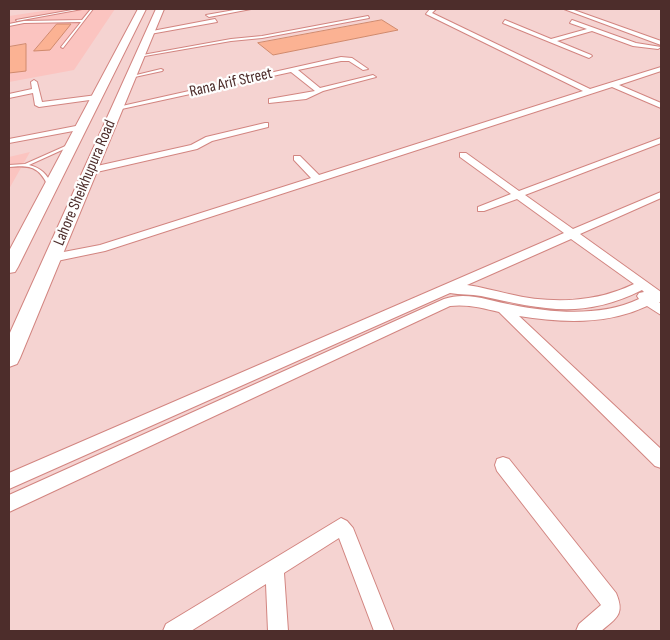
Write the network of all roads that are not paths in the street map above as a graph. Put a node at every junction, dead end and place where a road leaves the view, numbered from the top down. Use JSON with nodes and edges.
{"nodes":[{"id":1,"x":66,"y":9,"type":"edge"},
{"id":2,"x":81,"y":9,"type":"edge"},
{"id":3,"x":92,"y":9,"type":"edge"},
{"id":4,"x":142,"y":9,"type":"edge"},
{"id":5,"x":160,"y":9,"type":"edge"},
{"id":6,"x":203,"y":9,"type":"edge"},
{"id":7,"x":248,"y":9,"type":"edge"},
{"id":8,"x":433,"y":9,"type":"edge"},
{"id":9,"x":567,"y":9,"type":"edge"},
{"id":10,"x":47,"y":14,"type":"junction"},
{"id":11,"x":209,"y":15,"type":"junction"},
{"id":12,"x":368,"y":17,"type":"dead end"},
{"id":13,"x":24,"y":21,"type":"junction"},
{"id":14,"x":83,"y":21,"type":"junction"},
{"id":15,"x":505,"y":22,"type":"dead end"},
{"id":16,"x":572,"y":22,"type":"dead end"},
{"id":17,"x":9,"y":23,"type":"edge"},
{"id":18,"x":612,"y":25,"type":"junction"},
{"id":19,"x":25,"y":27,"type":"dead end"},
{"id":20,"x":593,"y":30,"type":"junction"},
{"id":21,"x":150,"y":32,"type":"junction"},
{"id":22,"x":550,"y":41,"type":"junction"},
{"id":23,"x":660,"y":45,"type":"edge"},
{"id":24,"x":63,"y":47,"type":"dead end"},
{"id":25,"x":589,"y":56,"type":"dead end"},
{"id":26,"x":134,"y":67,"type":"junction"},
{"id":27,"x":292,"y":69,"type":"junction"},
{"id":28,"x":365,"y":69,"type":"dead end"},
{"id":29,"x":661,"y":69,"type":"edge"},
{"id":30,"x":111,"y":70,"type":"junction"},
{"id":31,"x":162,"y":70,"type":"dead end"},
{"id":32,"x":646,"y":74,"type":"junction"},
{"id":33,"x":373,"y":77,"type":"dead end"},
{"id":34,"x":661,"y":80,"type":"edge"},
{"id":35,"x":624,"y":81,"type":"junction"},
{"id":36,"x":612,"y":84,"type":"junction"},
{"id":37,"x":319,"y":91,"type":"junction"},
{"id":38,"x":590,"y":92,"type":"junction"},
{"id":39,"x":9,"y":96,"type":"edge"},
{"id":40,"x":96,"y":97,"type":"junction"},
{"id":41,"x":661,"y":97,"type":"edge"},
{"id":42,"x":272,"y":101,"type":"dead end"},
{"id":43,"x":661,"y":106,"type":"edge"},
{"id":44,"x":117,"y":108,"type":"junction"},
{"id":45,"x":265,"y":125,"type":"dead end"},
{"id":46,"x":81,"y":127,"type":"junction"},
{"id":47,"x":661,"y":140,"type":"edge"},
{"id":48,"x":9,"y":141,"type":"edge"},
{"id":49,"x":72,"y":145,"type":"junction"},
{"id":50,"x":463,"y":155,"type":"dead end"},
{"id":51,"x":297,"y":158,"type":"dead end"},
{"id":52,"x":26,"y":164,"type":"junction"},
{"id":53,"x":9,"y":166,"type":"edge"},
{"id":54,"x":88,"y":172,"type":"junction"},
{"id":55,"x":318,"y":179,"type":"junction"},
{"id":56,"x":50,"y":187,"type":"junction"},
{"id":57,"x":518,"y":195,"type":"junction"},
{"id":58,"x":661,"y":195,"type":"edge"},
{"id":59,"x":481,"y":210,"type":"dead end"},
{"id":60,"x":572,"y":234,"type":"junction"},
{"id":61,"x":23,"y":239,"type":"junction"},
{"id":62,"x":10,"y":246,"type":"edge"},
{"id":63,"x":52,"y":258,"type":"junction"},
{"id":64,"x":9,"y":267,"type":"edge"},
{"id":65,"x":639,"y":288,"type":"junction"},
{"id":66,"x":447,"y":289,"type":"junction"},
{"id":67,"x":656,"y":298,"type":"edge"},
{"id":68,"x":503,"y":308,"type":"junction"},
{"id":69,"x":661,"y":310,"type":"edge"},
{"id":70,"x":9,"y":358,"type":"edge"},
{"id":71,"x":661,"y":460,"type":"edge"},
{"id":72,"x":503,"y":465,"type":"dead end"},
{"id":73,"x":9,"y":481,"type":"edge"},
{"id":74,"x":9,"y":504,"type":"edge"},
{"id":75,"x":274,"y":568,"type":"junction"},
{"id":76,"x":172,"y":631,"type":"edge"},
{"id":77,"x":278,"y":631,"type":"edge"},
{"id":78,"x":384,"y":631,"type":"edge"},
{"id":79,"x":586,"y":631,"type":"edge"}],
"edges":[{"from":1,"to":10,"type":"lane"},
{"from":2,"to":10,"type":"lane"},
{"from":3,"to":14,"type":"lane"},
{"from":4,"to":30,"type":"highway","name":"Lahore Sheikhupura Road"},
{"from":5,"to":21,"type":"highway","name":"Lahore Sheikhupura Road"},
{"from":6,"to":11,"type":"street"},
{"from":7,"to":11,"type":"street"},
{"from":8,"to":38,"type":"street"},
{"from":9,"to":18,"type":"street"},
{"from":10,"to":13,"type":"lane"},
{"from":11,"to":21,"type":"street"},
{"from":12,"to":26,"type":"lane"},
{"from":13,"to":14,"type":"lane"},
{"from":13,"to":17,"type":"lane"},
{"from":13,"to":19,"type":"lane"},
{"from":14,"to":24,"type":"lane"},
{"from":15,"to":22,"type":"street"},
{"from":16,"to":20,"type":"street"},
{"from":18,"to":20,"type":"street"},
{"from":18,"to":23,"type":"street"},
{"from":20,"to":22,"type":"street"},
{"from":20,"to":23,"type":"street"},
{"from":21,"to":26,"type":"highway","name":"Lahore Sheikhupura Road"},
{"from":22,"to":25,"type":"street"},
{"from":26,"to":30,"type":"highway"},
{"from":26,"to":31,"type":"lane"},
{"from":26,"to":44,"type":"highway","name":"Lahore Sheikhupura Road"},
{"from":27,"to":28,"type":"street","name":"Rana Arif Street"},
{"from":27,"to":37,"type":"street"},
{"from":27,"to":44,"type":"street","name":"Rana Arif Street"},
{"from":29,"to":32,"type":"street"},
{"from":30,"to":40,"type":"highway","name":"Lahore Sheikhupura Road"},
{"from":32,"to":34,"type":"street"},
{"from":32,"to":35,"type":"street"},
{"from":33,"to":37,"type":"street"},
{"from":35,"to":36,"type":"street"},
{"from":35,"to":41,"type":"street"},
{"from":36,"to":38,"type":"street"},
{"from":36,"to":43,"type":"street"},
{"from":37,"to":42,"type":"street"},
{"from":38,"to":55,"type":"street"},
{"from":39,"to":40,"type":"street"},
{"from":40,"to":46,"type":"highway","name":"Lahore Sheikhupura Road"},
{"from":44,"to":54,"type":"highway","name":"Lahore Sheikhupura Road"},
{"from":45,"to":54,"type":"street"},
{"from":46,"to":48,"type":"street"},
{"from":46,"to":49,"type":"highway","name":"Lahore Sheikhupura Road"},
{"from":47,"to":57,"type":"street"},
{"from":49,"to":52,"type":"lane"},
{"from":49,"to":56,"type":"highway","name":"Lahore Sheikhupura Road"},
{"from":50,"to":57,"type":"street"},
{"from":51,"to":55,"type":"street"},
{"from":52,"to":53,"type":"lane"},
{"from":52,"to":56,"type":"lane"},
{"from":54,"to":63,"type":"highway","name":"Lahore Sheikhupura Road"},
{"from":55,"to":63,"type":"street"},
{"from":56,"to":61,"type":"highway","name":"Lahore Sheikhupura Road"},
{"from":57,"to":59,"type":"street"},
{"from":57,"to":60,"type":"street"},
{"from":58,"to":60,"type":"street"},
{"from":60,"to":65,"type":"street"},
{"from":60,"to":66,"type":"street"},
{"from":61,"to":62,"type":"lane"},
{"from":61,"to":64,"type":"highway","name":"Lahore Sheikhupura Road"},
{"from":63,"to":70,"type":"highway","name":"Lahore Sheikhupura Road"},
{"from":65,"to":66,"type":"street"},
{"from":65,"to":67,"type":"street"},
{"from":66,"to":73,"type":"street"},
{"from":67,"to":68,"type":"street"},
{"from":67,"to":69,"type":"street"},
{"from":68,"to":71,"type":"street"},
{"from":68,"to":74,"type":"street"},
{"from":72,"to":79,"type":"street"},
{"from":75,"to":76,"type":"street"},
{"from":75,"to":77,"type":"street"},
{"from":75,"to":78,"type":"street"}]}
